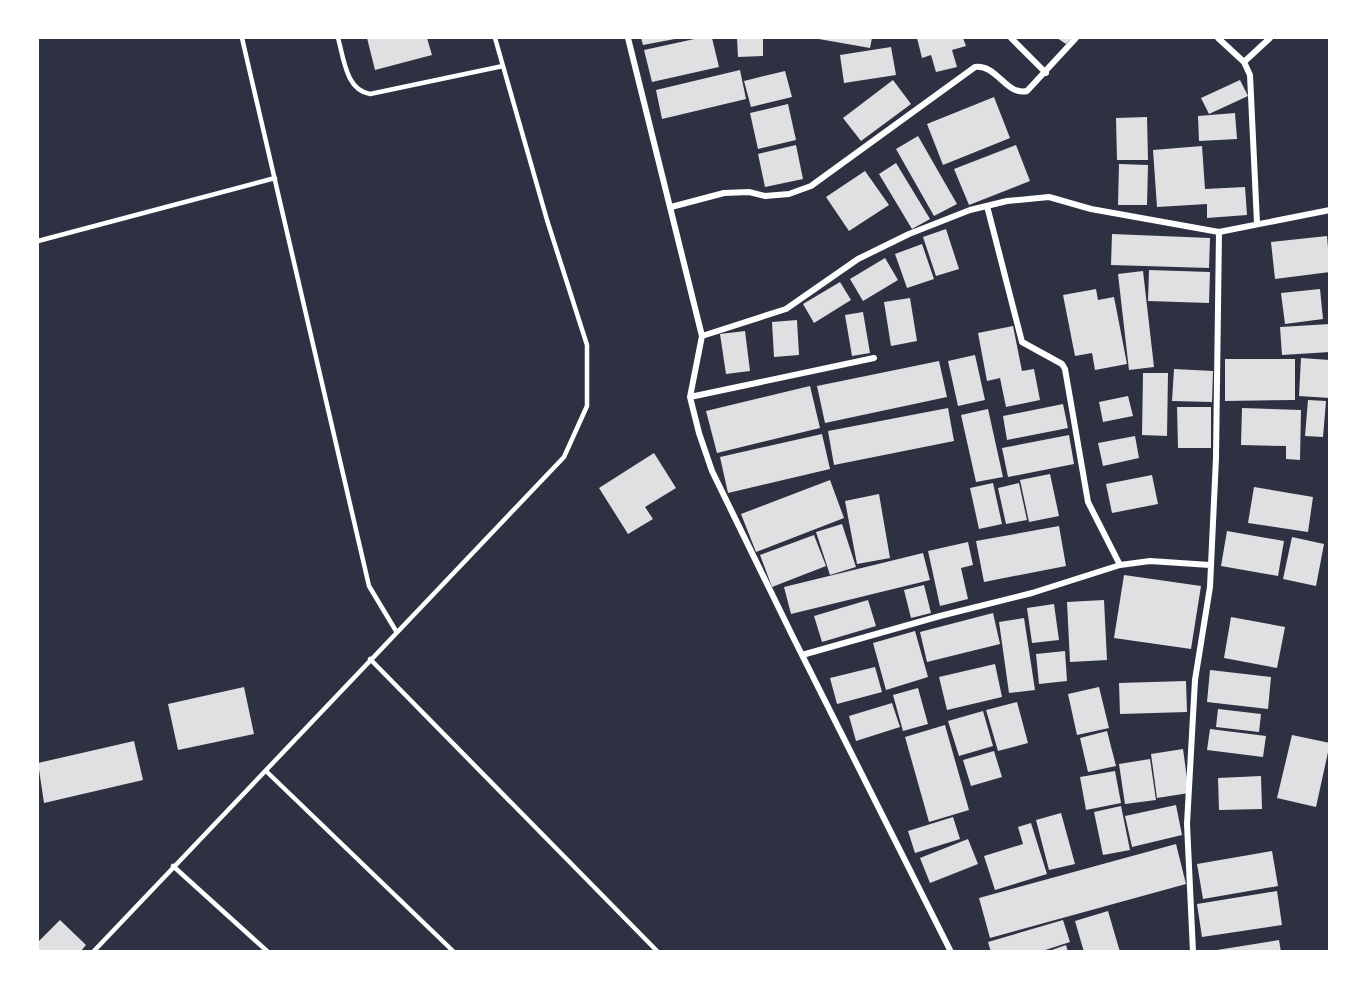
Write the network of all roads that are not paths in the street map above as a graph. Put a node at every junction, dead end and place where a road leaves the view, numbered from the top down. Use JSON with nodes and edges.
{"nodes":[{"id":1,"x":242,"y":38,"type":"edge"},
{"id":2,"x":338,"y":38,"type":"edge"},
{"id":3,"x":495,"y":38,"type":"edge"},
{"id":4,"x":628,"y":38,"type":"edge"},
{"id":5,"x":1011,"y":38,"type":"edge"},
{"id":6,"x":1076,"y":38,"type":"edge"},
{"id":7,"x":1218,"y":38,"type":"edge"},
{"id":8,"x":1270,"y":38,"type":"edge"},
{"id":9,"x":1244,"y":62,"type":"junction"},
{"id":10,"x":503,"y":66,"type":"junction"},
{"id":11,"x":1046,"y":73,"type":"junction"},
{"id":12,"x":275,"y":178,"type":"junction"},
{"id":13,"x":987,"y":206,"type":"junction"},
{"id":14,"x":671,"y":207,"type":"junction"},
{"id":15,"x":1329,"y":210,"type":"edge"},
{"id":16,"x":1257,"y":223,"type":"junction"},
{"id":17,"x":1219,"y":232,"type":"junction"},
{"id":18,"x":38,"y":241,"type":"edge"},
{"id":19,"x":702,"y":336,"type":"junction"},
{"id":20,"x":874,"y":358,"type":"dead end"},
{"id":21,"x":690,"y":397,"type":"junction"},
{"id":22,"x":1120,"y":565,"type":"junction"},
{"id":23,"x":1210,"y":565,"type":"junction"},
{"id":24,"x":396,"y":631,"type":"junction"},
{"id":25,"x":802,"y":655,"type":"junction"},
{"id":26,"x":370,"y":659,"type":"junction"},
{"id":27,"x":266,"y":771,"type":"junction"},
{"id":28,"x":173,"y":866,"type":"junction"},
{"id":29,"x":93,"y":951,"type":"edge"},
{"id":30,"x":268,"y":951,"type":"edge"},
{"id":31,"x":454,"y":951,"type":"edge"},
{"id":32,"x":658,"y":951,"type":"edge"},
{"id":33,"x":951,"y":951,"type":"edge"},
{"id":34,"x":1193,"y":951,"type":"edge"}],
"edges":[{"from":1,"to":12,"type":"lane"},
{"from":2,"to":10,"type":"lane"},
{"from":3,"to":10,"type":"lane"},
{"from":4,"to":14,"type":"street"},
{"from":5,"to":11,"type":"street"},
{"from":6,"to":11,"type":"street"},
{"from":7,"to":9,"type":"street"},
{"from":8,"to":9,"type":"street"},
{"from":9,"to":16,"type":"street"},
{"from":10,"to":24,"type":"lane"},
{"from":11,"to":14,"type":"street"},
{"from":12,"to":18,"type":"lane"},
{"from":12,"to":24,"type":"lane"},
{"from":13,"to":17,"type":"street"},
{"from":13,"to":19,"type":"street"},
{"from":13,"to":22,"type":"street"},
{"from":14,"to":19,"type":"street"},
{"from":15,"to":16,"type":"street"},
{"from":16,"to":17,"type":"street"},
{"from":17,"to":23,"type":"street"},
{"from":19,"to":21,"type":"street"},
{"from":20,"to":21,"type":"street"},
{"from":21,"to":25,"type":"street"},
{"from":22,"to":23,"type":"street"},
{"from":22,"to":25,"type":"street"},
{"from":23,"to":34,"type":"street"},
{"from":24,"to":26,"type":"lane"},
{"from":25,"to":33,"type":"street"},
{"from":26,"to":27,"type":"lane"},
{"from":26,"to":32,"type":"lane"},
{"from":27,"to":28,"type":"lane"},
{"from":27,"to":31,"type":"lane"},
{"from":28,"to":29,"type":"lane"},
{"from":28,"to":30,"type":"lane"}]}
